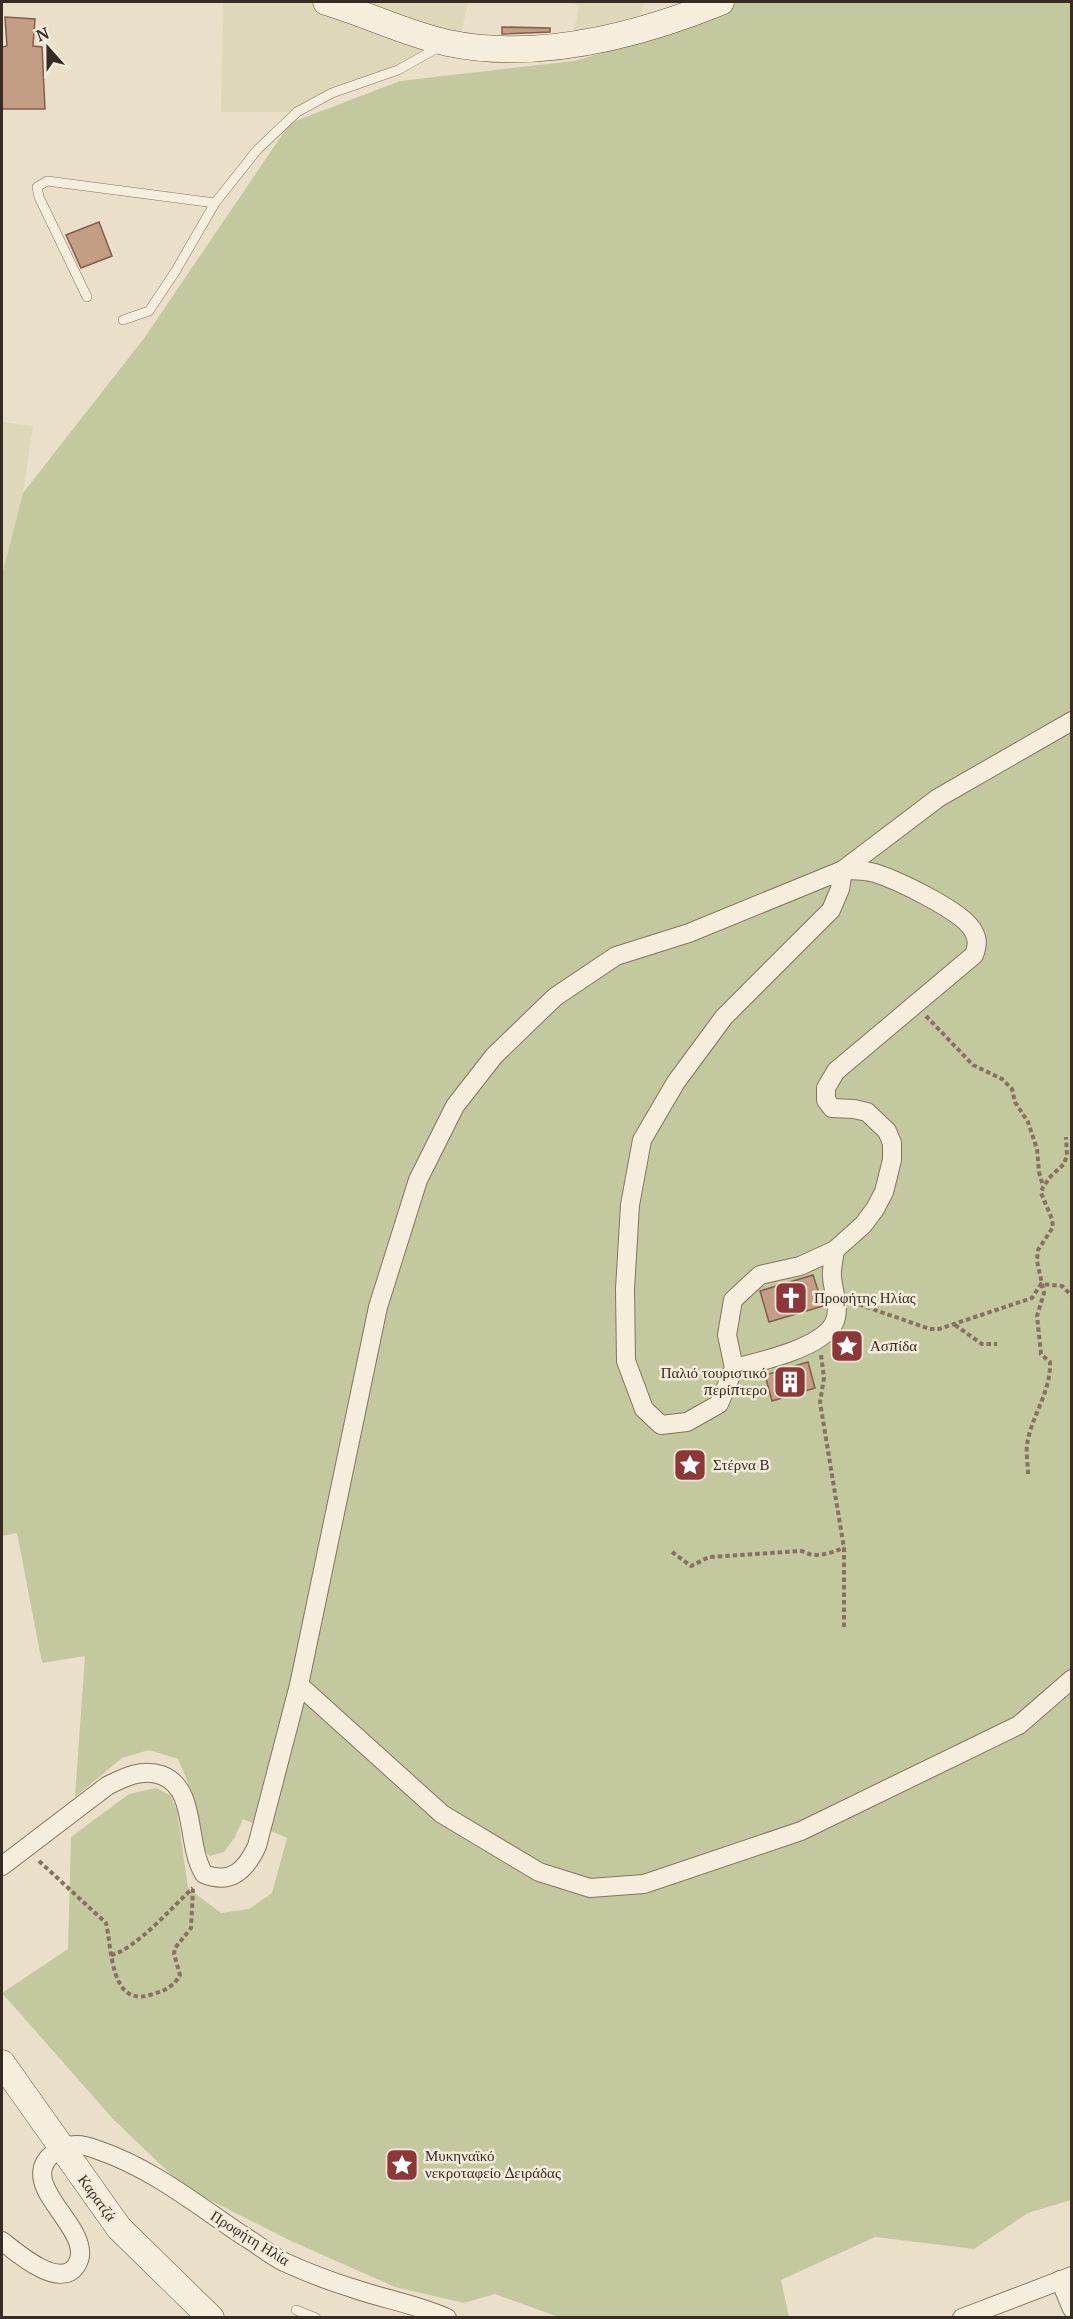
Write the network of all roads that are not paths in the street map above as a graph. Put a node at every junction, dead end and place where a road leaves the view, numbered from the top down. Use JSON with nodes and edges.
{"nodes":[{"id":1,"x":326,"y":2,"type":"edge"},
{"id":2,"x":721,"y":2,"type":"edge"},
{"id":3,"x":448,"y":43,"type":"junction"},
{"id":4,"x":215,"y":203,"type":"junction"},
{"id":5,"x":87,"y":297,"type":"dead end"},
{"id":6,"x":123,"y":320,"type":"dead end"},
{"id":7,"x":1071,"y":722,"type":"edge"},
{"id":8,"x":843,"y":870,"type":"junction"},
{"id":9,"x":836,"y":1250,"type":"junction"},
{"id":10,"x":734,"y":1368,"type":"junction"},
{"id":11,"x":1071,"y":1679,"type":"edge"},
{"id":12,"x":299,"y":1685,"type":"junction"},
{"id":13,"x":2,"y":1866,"type":"edge"},
{"id":14,"x":2,"y":2063,"type":"edge"},
{"id":15,"x":61,"y":2148,"type":"junction"},
{"id":16,"x":2,"y":2241,"type":"edge"},
{"id":17,"x":1066,"y":2278,"type":"edge"},
{"id":18,"x":1071,"y":2308,"type":"edge"},
{"id":19,"x":296,"y":2310,"type":"dead end"},
{"id":20,"x":985,"y":2314,"type":"edge"},
{"id":21,"x":437,"y":2315,"type":"edge"},
{"id":22,"x":211,"y":2318,"type":"edge"},
{"id":23,"x":316,"y":2318,"type":"edge"},
{"id":24,"x":962,"y":2318,"type":"edge"}],
"edges":[{"from":1,"to":3,"type":"street"},
{"from":2,"to":3,"type":"street"},
{"from":3,"to":4,"type":"lane"},
{"from":4,"to":5,"type":"lane"},
{"from":4,"to":6,"type":"lane"},
{"from":7,"to":8,"type":"street"},
{"from":8,"to":9,"type":"street"},
{"from":8,"to":10,"type":"street"},
{"from":8,"to":12,"type":"street"},
{"from":9,"to":10,"type":"street"},
{"from":9,"to":10,"type":"street"},
{"from":11,"to":12,"type":"street"},
{"from":12,"to":13,"type":"street"},
{"from":14,"to":15,"type":"street","name":"Καρατζά"},
{"from":15,"to":16,"type":"street"},
{"from":15,"to":21,"type":"street","name":"Προφήτη Ηλία"},
{"from":15,"to":22,"type":"street","name":"Καρατζά"},
{"from":17,"to":18,"type":"street"},
{"from":17,"to":20,"type":"street"},
{"from":19,"to":23,"type":"lane"},
{"from":20,"to":24,"type":"street"}]}
